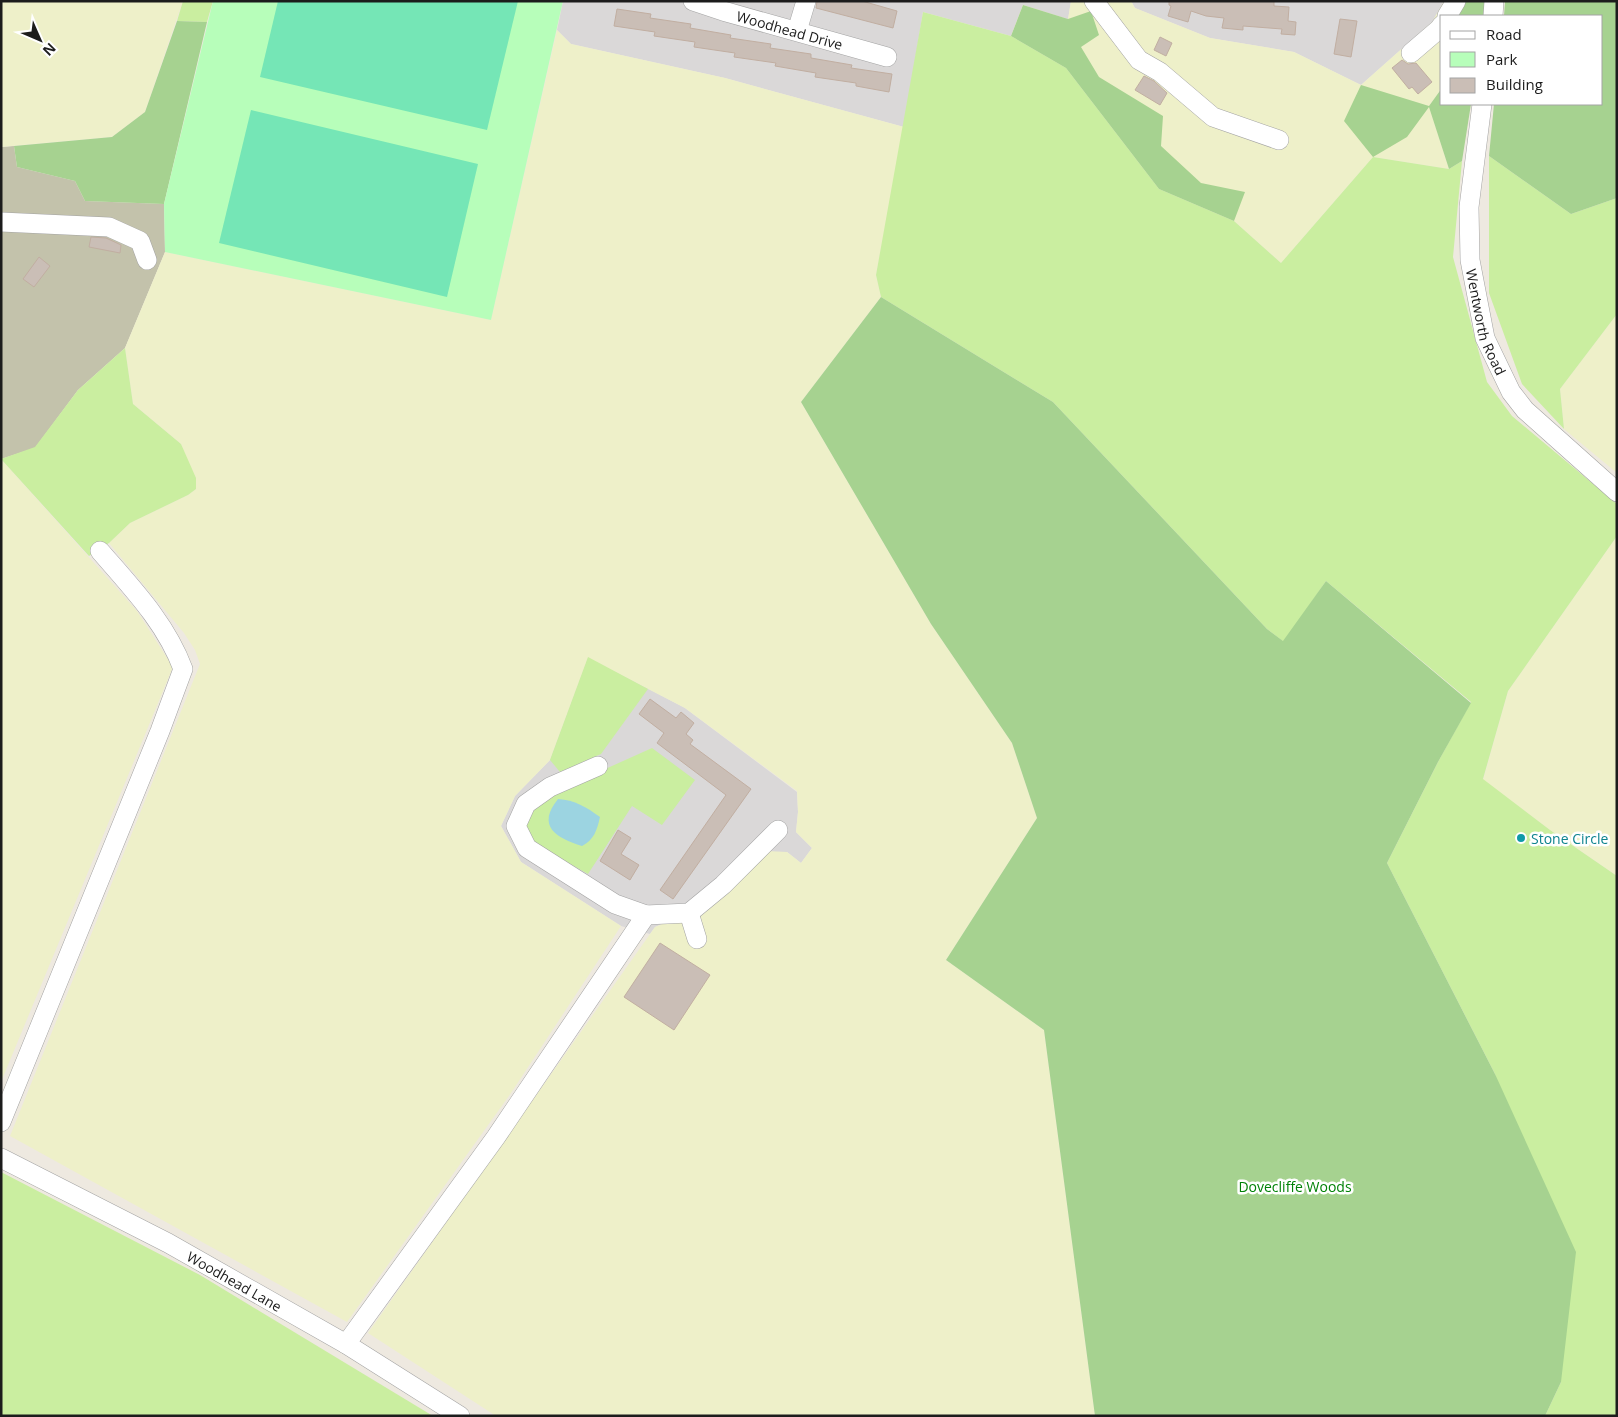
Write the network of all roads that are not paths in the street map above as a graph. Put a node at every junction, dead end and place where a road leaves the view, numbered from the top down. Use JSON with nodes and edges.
{"nodes":[{"id":1,"x":693,"y":1,"type":"edge"},
{"id":2,"x":806,"y":1,"type":"edge"},
{"id":3,"x":1094,"y":1,"type":"edge"},
{"id":4,"x":1456,"y":1,"type":"edge"},
{"id":5,"x":1494,"y":1,"type":"edge"},
{"id":6,"x":1449,"y":15,"type":"edge"},
{"id":7,"x":1493,"y":15,"type":"edge"},
{"id":8,"x":1440,"y":28,"type":"edge"},
{"id":9,"x":797,"y":31,"type":"junction"},
{"id":10,"x":1411,"y":53,"type":"dead end"},
{"id":11,"x":887,"y":57,"type":"dead end"},
{"id":12,"x":1482,"y":105,"type":"edge"},
{"id":13,"x":1279,"y":140,"type":"dead end"},
{"id":14,"x":1,"y":222,"type":"edge"},
{"id":15,"x":147,"y":260,"type":"dead end"},
{"id":16,"x":1617,"y":492,"type":"edge"},
{"id":17,"x":100,"y":551,"type":"dead end"},
{"id":18,"x":598,"y":766,"type":"dead end"},
{"id":19,"x":778,"y":830,"type":"dead end"},
{"id":20,"x":689,"y":913,"type":"junction"},
{"id":21,"x":646,"y":915,"type":"junction"},
{"id":22,"x":698,"y":939,"type":"dead end"},
{"id":23,"x":1,"y":1122,"type":"edge"},
{"id":24,"x":1,"y":1158,"type":"edge"},
{"id":25,"x":346,"y":1344,"type":"junction"},
{"id":26,"x":460,"y":1416,"type":"edge"}],
"edges":[{"from":1,"to":9,"type":"street","name":"Woodhead Drive"},
{"from":2,"to":9,"type":"street"},
{"from":3,"to":13,"type":"street"},
{"from":4,"to":6,"type":"street"},
{"from":5,"to":7,"type":"street"},
{"from":8,"to":10,"type":"street"},
{"from":9,"to":11,"type":"street","name":"Woodhead Drive"},
{"from":12,"to":16,"type":"street","name":"Wentworth Road"},
{"from":14,"to":15,"type":"street"},
{"from":17,"to":23,"type":"street"},
{"from":18,"to":21,"type":"street"},
{"from":19,"to":20,"type":"street"},
{"from":20,"to":21,"type":"street"},
{"from":20,"to":22,"type":"street"},
{"from":21,"to":25,"type":"street"},
{"from":24,"to":25,"type":"street","name":"Woodhead Lane"},
{"from":25,"to":26,"type":"street","name":"Woodhead Lane"}]}
